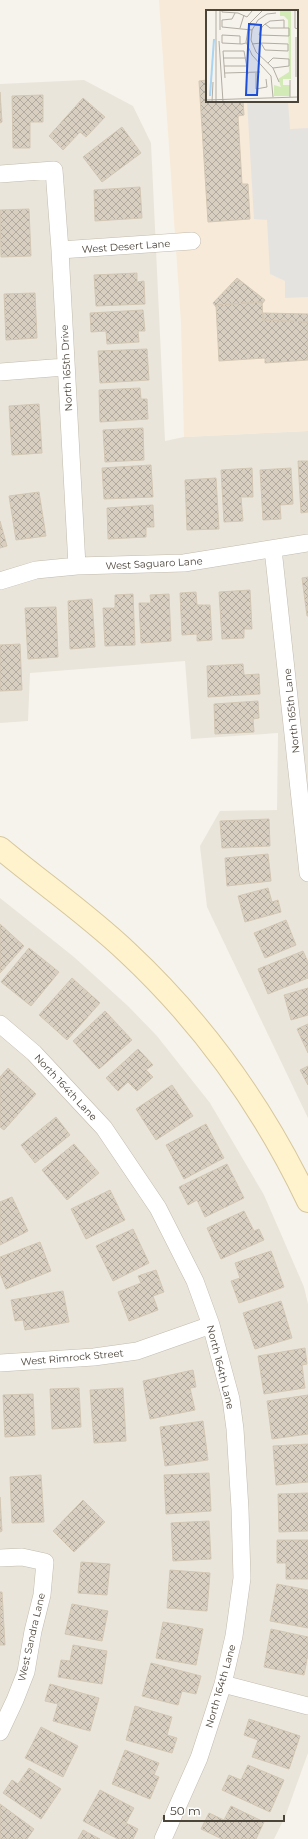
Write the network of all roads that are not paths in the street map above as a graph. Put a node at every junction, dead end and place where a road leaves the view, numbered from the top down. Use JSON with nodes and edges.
{"nodes":[{"id":1,"x":0,"y":174,"type":"edge"},
{"id":2,"x":192,"y":241,"type":"dead end"},
{"id":3,"x":60,"y":250,"type":"junction"},
{"id":4,"x":66,"y":367,"type":"junction"},
{"id":5,"x":0,"y":372,"type":"edge"},
{"id":6,"x":308,"y":543,"type":"edge"},
{"id":7,"x":273,"y":549,"type":"junction"},
{"id":8,"x":77,"y":566,"type":"junction"},
{"id":9,"x":0,"y":581,"type":"edge"},
{"id":10,"x":301,"y":744,"type":"edge"},
{"id":11,"x":0,"y":848,"type":"edge"},
{"id":12,"x":308,"y":873,"type":"edge"},
{"id":13,"x":0,"y":1024,"type":"edge"},
{"id":14,"x":308,"y":1201,"type":"edge"},
{"id":15,"x":211,"y":1325,"type":"junction"},
{"id":16,"x":0,"y":1363,"type":"edge"},
{"id":17,"x":0,"y":1558,"type":"edge"},
{"id":18,"x":223,"y":1684,"type":"junction"},
{"id":19,"x":308,"y":1706,"type":"edge"},
{"id":20,"x":0,"y":1732,"type":"edge"},
{"id":21,"x":163,"y":1839,"type":"edge"}],
"edges":[{"from":1,"to":3,"type":"street","name":"North 165th Drive"},
{"from":2,"to":3,"type":"street","name":"West Desert Lane"},
{"from":3,"to":4,"type":"street","name":"North 165th Drive"},
{"from":4,"to":5,"type":"street"},
{"from":4,"to":8,"type":"street","name":"North 165th Drive"},
{"from":6,"to":7,"type":"street","name":"West Saguaro Lane"},
{"from":7,"to":8,"type":"street","name":"West Saguaro Lane"},
{"from":7,"to":10,"type":"street","name":"North 165th Lane"},
{"from":8,"to":9,"type":"street","name":"West Saguaro Lane"},
{"from":10,"to":12,"type":"street","name":"North 165th Lane"},
{"from":11,"to":14,"type":"main road"},
{"from":13,"to":15,"type":"street","name":"North 164th Lane"},
{"from":15,"to":16,"type":"street","name":"West Rimrock Street"},
{"from":15,"to":18,"type":"street","name":"North 164th Lane"},
{"from":17,"to":20,"type":"street","name":"West Sandra Lane"},
{"from":18,"to":19,"type":"street"},
{"from":18,"to":21,"type":"street","name":"North 164th Lane"}]}
